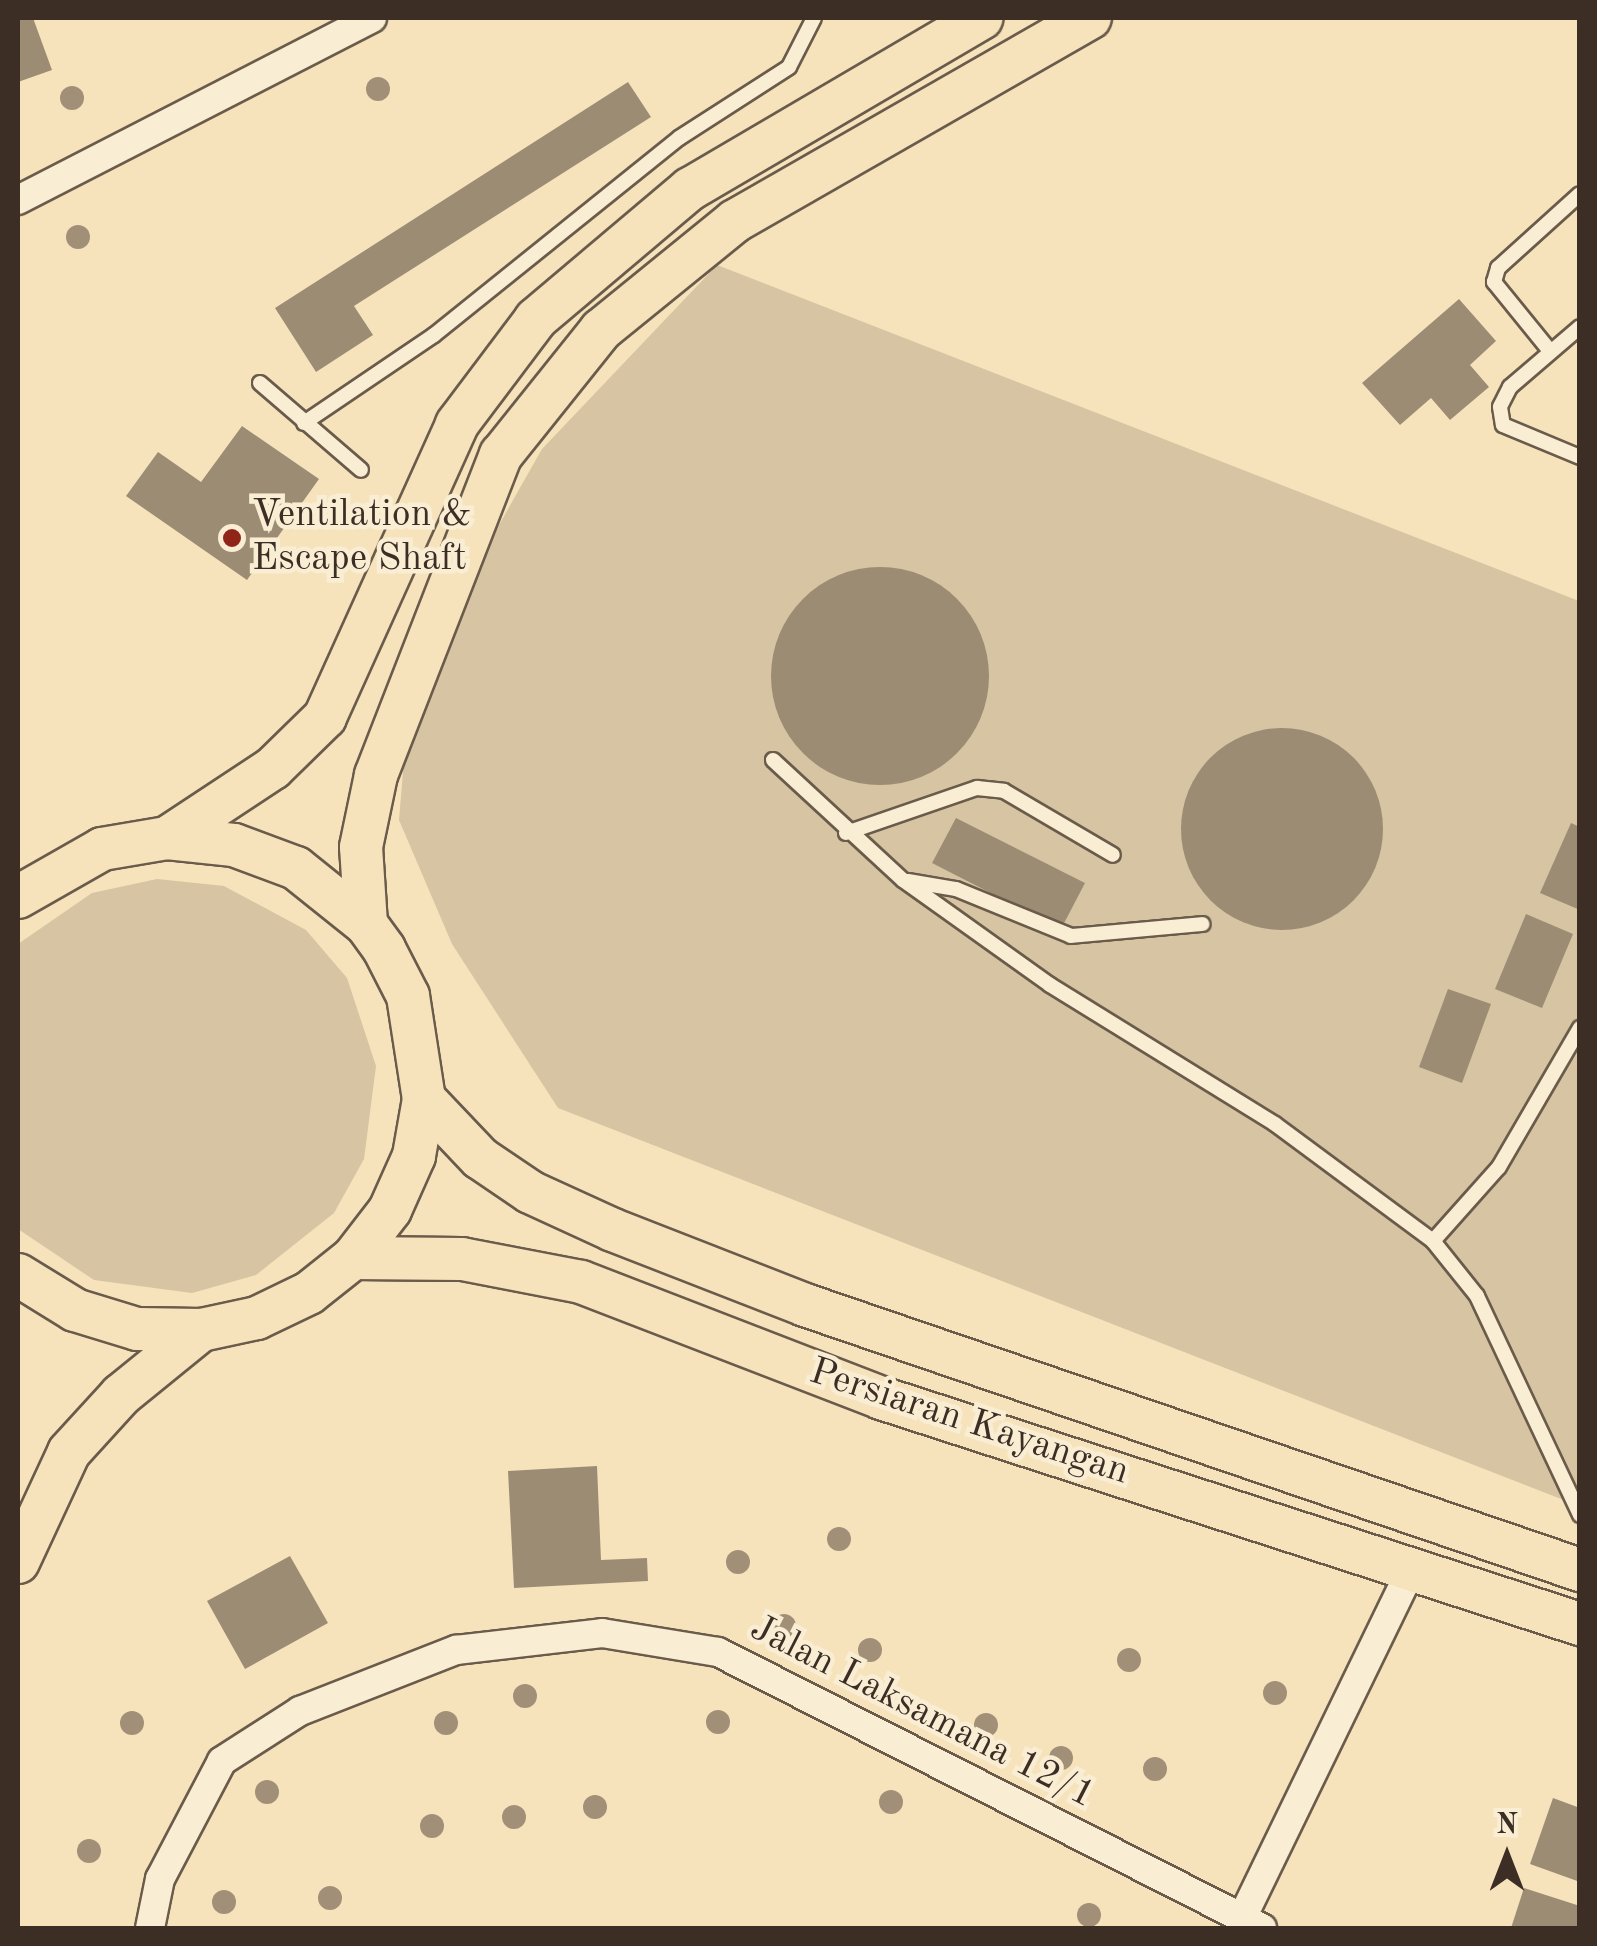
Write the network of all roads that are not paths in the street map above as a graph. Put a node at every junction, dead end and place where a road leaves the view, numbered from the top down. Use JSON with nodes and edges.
{"nodes":[{"id":1,"x":372,"y":18,"type":"edge"},
{"id":2,"x":814,"y":18,"type":"edge"},
{"id":3,"x":981,"y":18,"type":"edge"},
{"id":4,"x":1090,"y":18,"type":"edge"},
{"id":5,"x":1580,"y":194,"type":"edge"},
{"id":6,"x":18,"y":200,"type":"edge"},
{"id":7,"x":1580,"y":326,"type":"edge"},
{"id":8,"x":1550,"y":352,"type":"junction"},
{"id":9,"x":260,"y":383,"type":"dead end"},
{"id":10,"x":304,"y":423,"type":"junction"},
{"id":11,"x":1580,"y":457,"type":"edge"},
{"id":12,"x":361,"y":470,"type":"dead end"},
{"id":13,"x":772,"y":760,"type":"dead end"},
{"id":14,"x":846,"y":833,"type":"junction"},
{"id":15,"x":167,"y":838,"type":"junction"},
{"id":16,"x":1114,"y":855,"type":"dead end"},
{"id":17,"x":903,"y":880,"type":"junction"},
{"id":18,"x":18,"y":898,"type":"edge"},
{"id":19,"x":366,"y":924,"type":"junction"},
{"id":20,"x":1202,"y":924,"type":"dead end"},
{"id":21,"x":1580,"y":1028,"type":"edge"},
{"id":22,"x":424,"y":1098,"type":"junction"},
{"id":23,"x":1433,"y":1241,"type":"junction"},
{"id":24,"x":353,"y":1258,"type":"junction"},
{"id":25,"x":18,"y":1278,"type":"edge"},
{"id":26,"x":202,"y":1330,"type":"junction"},
{"id":27,"x":1580,"y":1515,"type":"edge"},
{"id":28,"x":18,"y":1562,"type":"edge"},
{"id":29,"x":1413,"y":1566,"type":"junction"},
{"id":30,"x":1580,"y":1570,"type":"edge"},
{"id":31,"x":1580,"y":1624,"type":"edge"},
{"id":32,"x":1252,"y":1922,"type":"edge"},
{"id":33,"x":150,"y":1928,"type":"edge"}],
"edges":[{"from":1,"to":6,"type":"street"},
{"from":2,"to":10,"type":"lane"},
{"from":3,"to":15,"type":"main road"},
{"from":4,"to":19,"type":"main road"},
{"from":5,"to":8,"type":"lane"},
{"from":7,"to":8,"type":"lane"},
{"from":8,"to":11,"type":"lane"},
{"from":9,"to":10,"type":"lane"},
{"from":10,"to":12,"type":"lane"},
{"from":13,"to":14,"type":"lane"},
{"from":14,"to":16,"type":"lane"},
{"from":14,"to":17,"type":"lane"},
{"from":15,"to":18,"type":"main road"},
{"from":15,"to":19,"type":"main road"},
{"from":17,"to":20,"type":"lane"},
{"from":17,"to":23,"type":"lane"},
{"from":19,"to":22,"type":"main road"},
{"from":21,"to":23,"type":"lane"},
{"from":22,"to":24,"type":"main road"},
{"from":22,"to":30,"type":"main road","name":"Persiaran Kayangan"},
{"from":23,"to":27,"type":"lane"},
{"from":24,"to":26,"type":"main road"},
{"from":24,"to":29,"type":"main road","name":"Persiaran Kayangan"},
{"from":25,"to":26,"type":"main road"},
{"from":26,"to":28,"type":"main road"},
{"from":29,"to":31,"type":"main road","name":"Persiaran Kayangan"},
{"from":29,"to":32,"type":"street","name":"Jalan Laksamana 12/1"},
{"from":32,"to":33,"type":"street","name":"Jalan Laksamana 12/1"}]}
